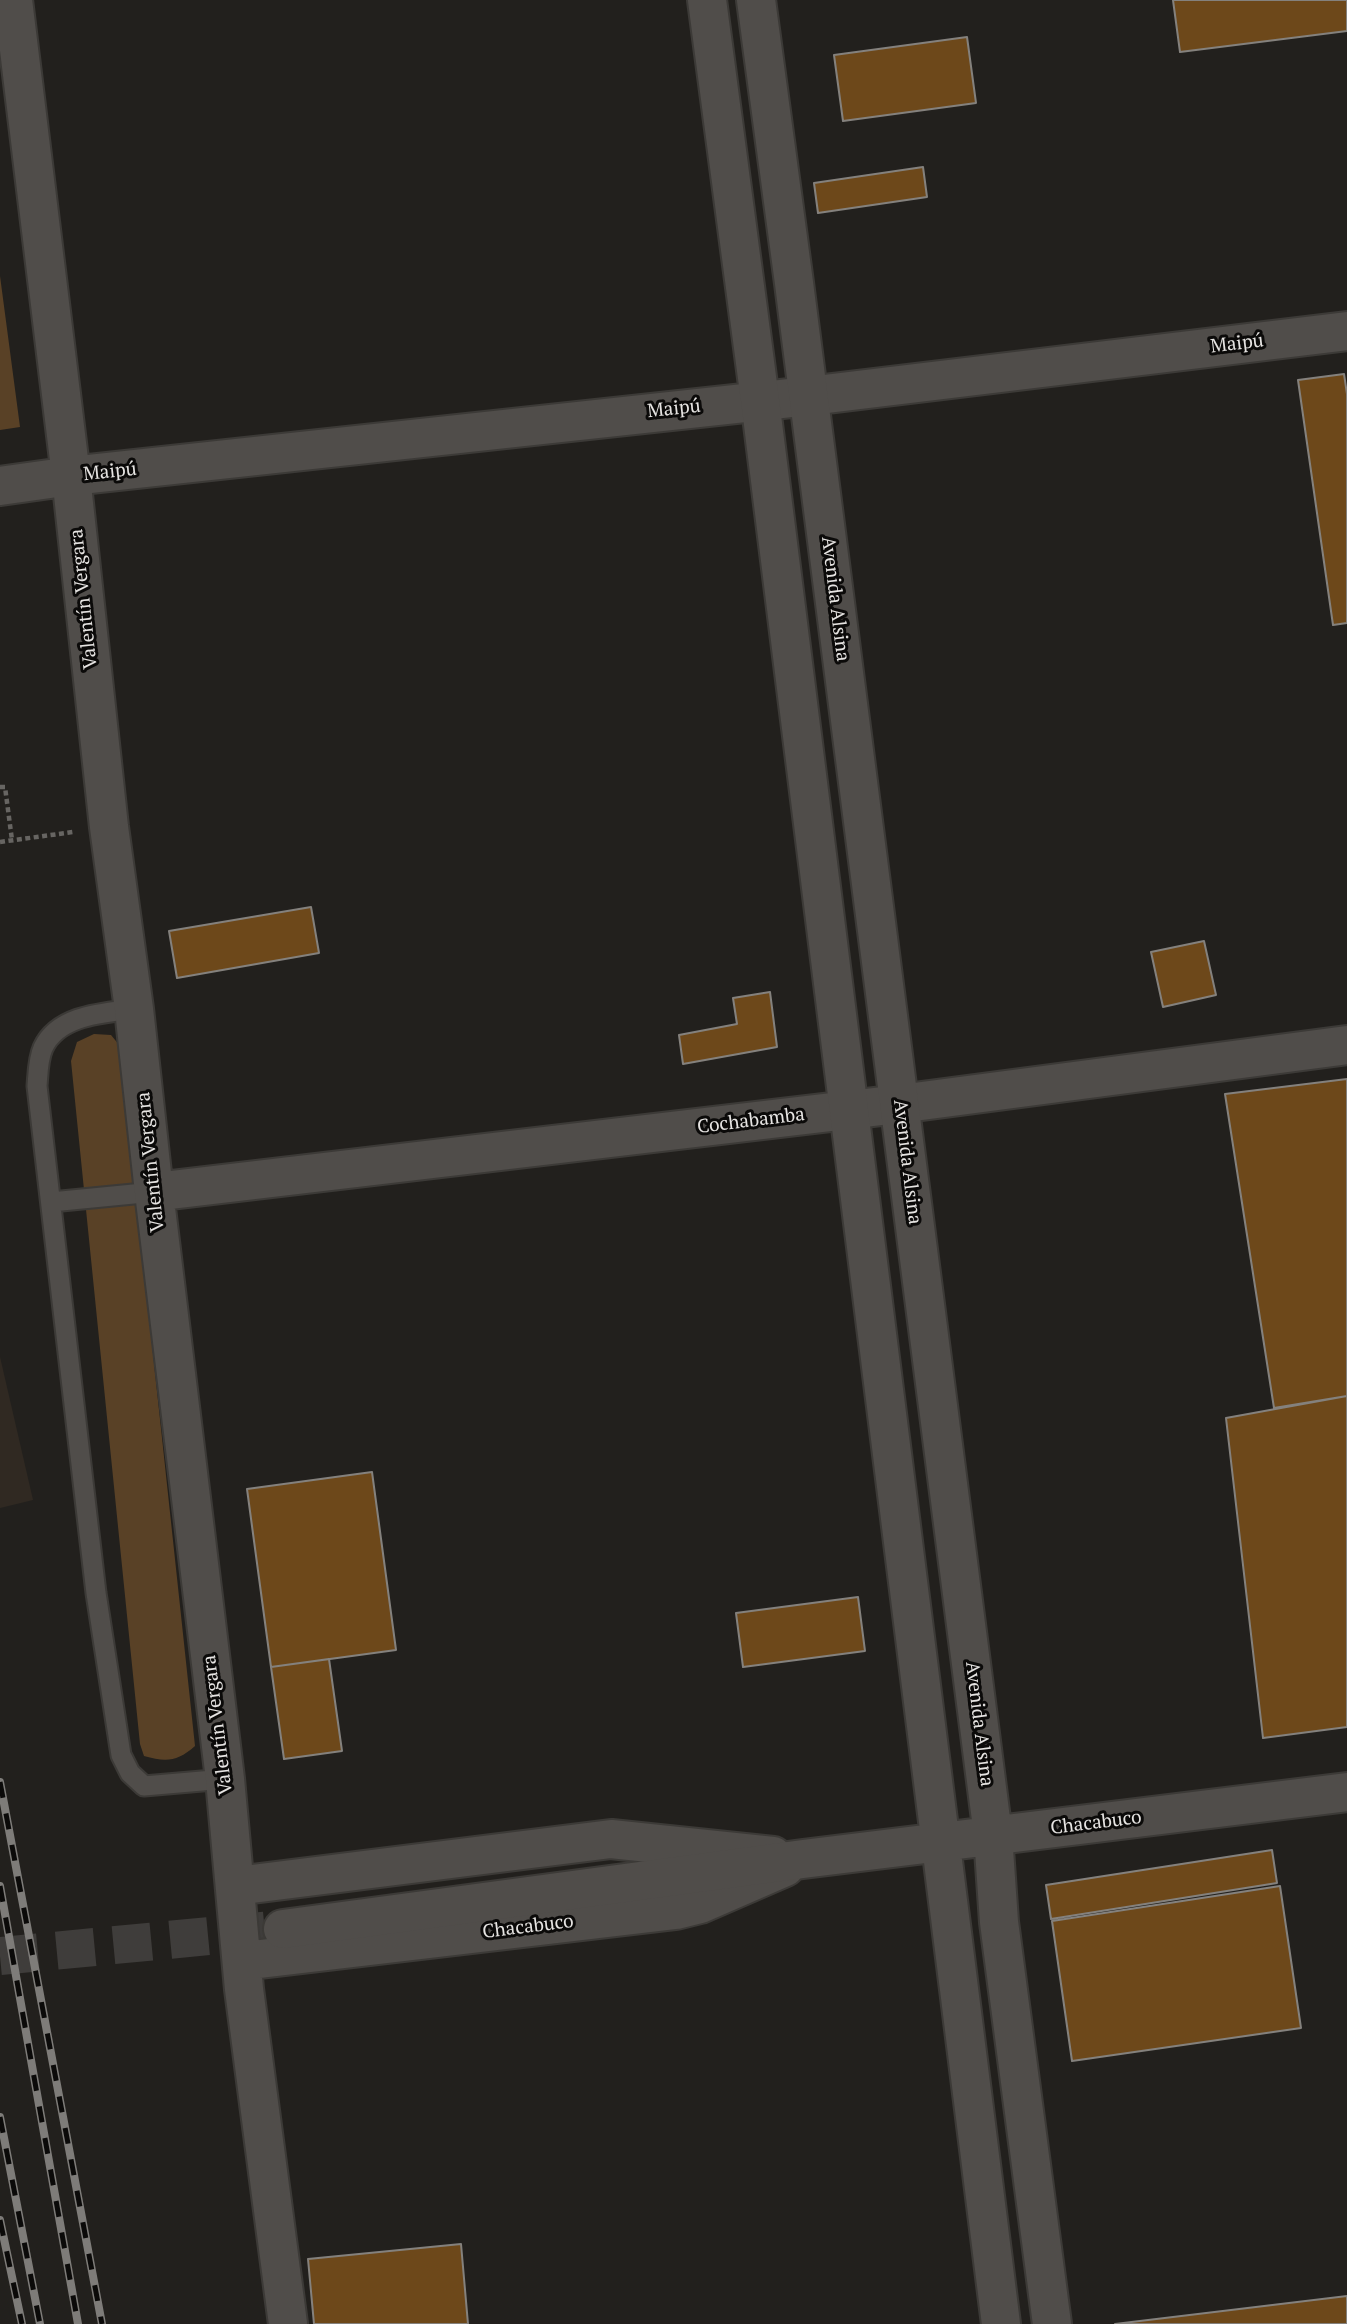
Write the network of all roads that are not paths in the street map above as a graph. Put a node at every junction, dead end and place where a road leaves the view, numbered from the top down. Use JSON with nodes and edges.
{"nodes":[{"id":1,"x":13,"y":0,"type":"edge"},
{"id":2,"x":707,"y":0,"type":"edge"},
{"id":3,"x":756,"y":0,"type":"edge"},
{"id":4,"x":1347,"y":331,"type":"edge"},
{"id":5,"x":809,"y":396,"type":"junction"},
{"id":6,"x":760,"y":400,"type":"junction"},
{"id":7,"x":71,"y":476,"type":"junction"},
{"id":8,"x":0,"y":486,"type":"edge"},
{"id":9,"x":134,"y":1009,"type":"junction"},
{"id":10,"x":1347,"y":1045,"type":"edge"},
{"id":11,"x":899,"y":1104,"type":"junction"},
{"id":12,"x":849,"y":1110,"type":"junction"},
{"id":13,"x":154,"y":1192,"type":"junction"},
{"id":14,"x":51,"y":1202,"type":"junction"},
{"id":15,"x":225,"y":1779,"type":"junction"},
{"id":16,"x":1347,"y":1792,"type":"edge"},
{"id":17,"x":993,"y":1835,"type":"junction"},
{"id":18,"x":942,"y":1842,"type":"junction"},
{"id":19,"x":803,"y":1859,"type":"junction"},
{"id":20,"x":236,"y":1886,"type":"junction"},
{"id":21,"x":283,"y":1928,"type":"tunnel mouth"},
{"id":22,"x":243,"y":1961,"type":"junction"},
{"id":23,"x":288,"y":2324,"type":"edge"},
{"id":24,"x":1001,"y":2324,"type":"edge"},
{"id":25,"x":1052,"y":2324,"type":"edge"}],
"edges":[{"from":1,"to":7,"type":"street","name":"Valentín Vergara"},
{"from":2,"to":6,"type":"street"},
{"from":3,"to":5,"type":"street","name":"Avenida Alsina"},
{"from":4,"to":5,"type":"street","name":"Maipú"},
{"from":5,"to":6,"type":"street","name":"Maipú"},
{"from":5,"to":11,"type":"street","name":"Avenida Alsina"},
{"from":6,"to":7,"type":"street","name":"Maipú"},
{"from":6,"to":12,"type":"street"},
{"from":7,"to":8,"type":"street","name":"Maipú"},
{"from":7,"to":9,"type":"street","name":"Valentín Vergara"},
{"from":9,"to":13,"type":"street","name":"Valentín Vergara"},
{"from":9,"to":14,"type":"lane"},
{"from":10,"to":11,"type":"street","name":"Cochabamba"},
{"from":11,"to":12,"type":"street","name":"Cochabamba"},
{"from":11,"to":17,"type":"street","name":"Avenida Alsina"},
{"from":12,"to":13,"type":"street","name":"Cochabamba"},
{"from":12,"to":18,"type":"street"},
{"from":13,"to":14,"type":"lane"},
{"from":13,"to":15,"type":"street","name":"Valentín Vergara"},
{"from":14,"to":15,"type":"lane"},
{"from":15,"to":20,"type":"street","name":"Valentín Vergara"},
{"from":16,"to":17,"type":"street","name":"Chacabuco"},
{"from":17,"to":18,"type":"street","name":"Chacabuco"},
{"from":17,"to":25,"type":"street","name":"Avenida Alsina"},
{"from":18,"to":19,"type":"street","name":"Chacabuco"},
{"from":18,"to":24,"type":"street"},
{"from":19,"to":20,"type":"street","name":"Chacabuco"},
{"from":19,"to":21,"type":"street","name":"Chacabuco"},
{"from":19,"to":22,"type":"street","name":"Chacabuco"},
{"from":20,"to":22,"type":"street","name":"Valentín Vergara"},
{"from":22,"to":23,"type":"street","name":"Valentín Vergara"}]}
